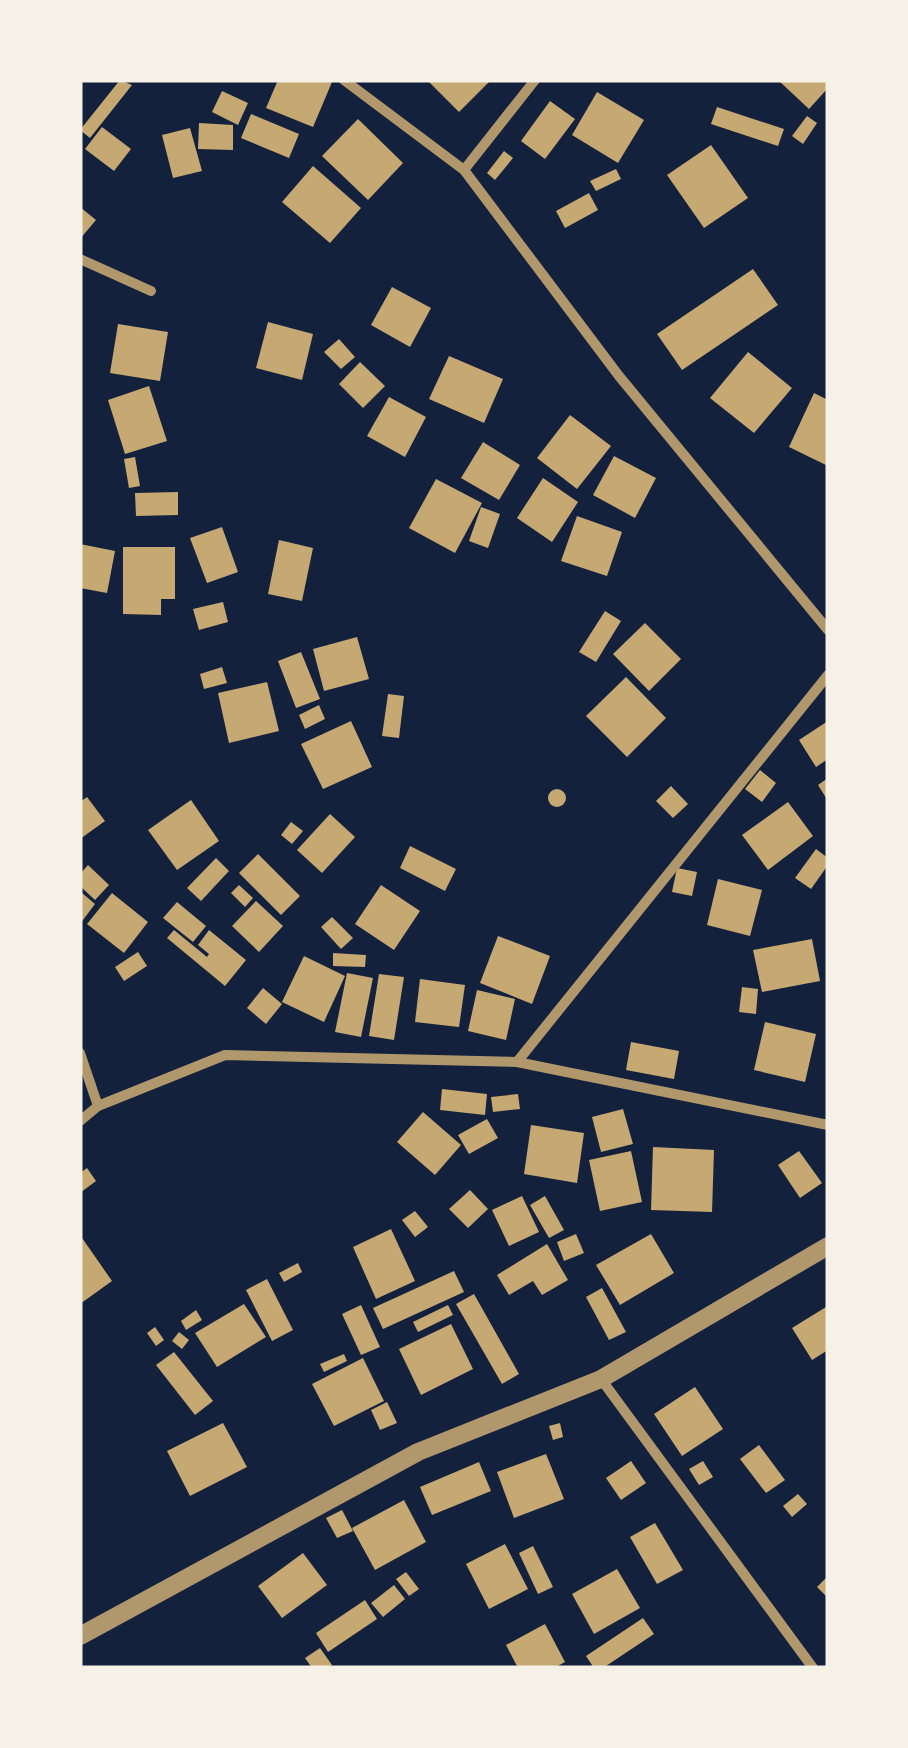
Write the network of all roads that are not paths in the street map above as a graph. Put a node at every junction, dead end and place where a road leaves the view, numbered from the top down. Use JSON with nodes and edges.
{"nodes":[{"id":1,"x":344,"y":80,"type":"edge"},
{"id":2,"x":535,"y":80,"type":"edge"},
{"id":3,"x":464,"y":170,"type":"junction"},
{"id":4,"x":80,"y":259,"type":"edge"},
{"id":5,"x":152,"y":291,"type":"dead end"},
{"id":6,"x":828,"y":630,"type":"edge"},
{"id":7,"x":828,"y":674,"type":"edge"},
{"id":8,"x":80,"y":1053,"type":"edge"},
{"id":9,"x":517,"y":1062,"type":"junction"},
{"id":10,"x":98,"y":1106,"type":"junction"},
{"id":11,"x":80,"y":1121,"type":"edge"},
{"id":12,"x":828,"y":1125,"type":"edge"},
{"id":13,"x":828,"y":1246,"type":"edge"},
{"id":14,"x":601,"y":1380,"type":"junction"},
{"id":15,"x":80,"y":1636,"type":"edge"},
{"id":16,"x":813,"y":1668,"type":"edge"}],
"edges":[{"from":1,"to":3,"type":"street"},
{"from":2,"to":3,"type":"street"},
{"from":3,"to":6,"type":"street"},
{"from":4,"to":5,"type":"street"},
{"from":7,"to":9,"type":"street"},
{"from":8,"to":10,"type":"street"},
{"from":9,"to":10,"type":"street"},
{"from":9,"to":12,"type":"street"},
{"from":10,"to":11,"type":"street"},
{"from":13,"to":14,"type":"street"},
{"from":14,"to":15,"type":"street"},
{"from":14,"to":16,"type":"street"}]}
